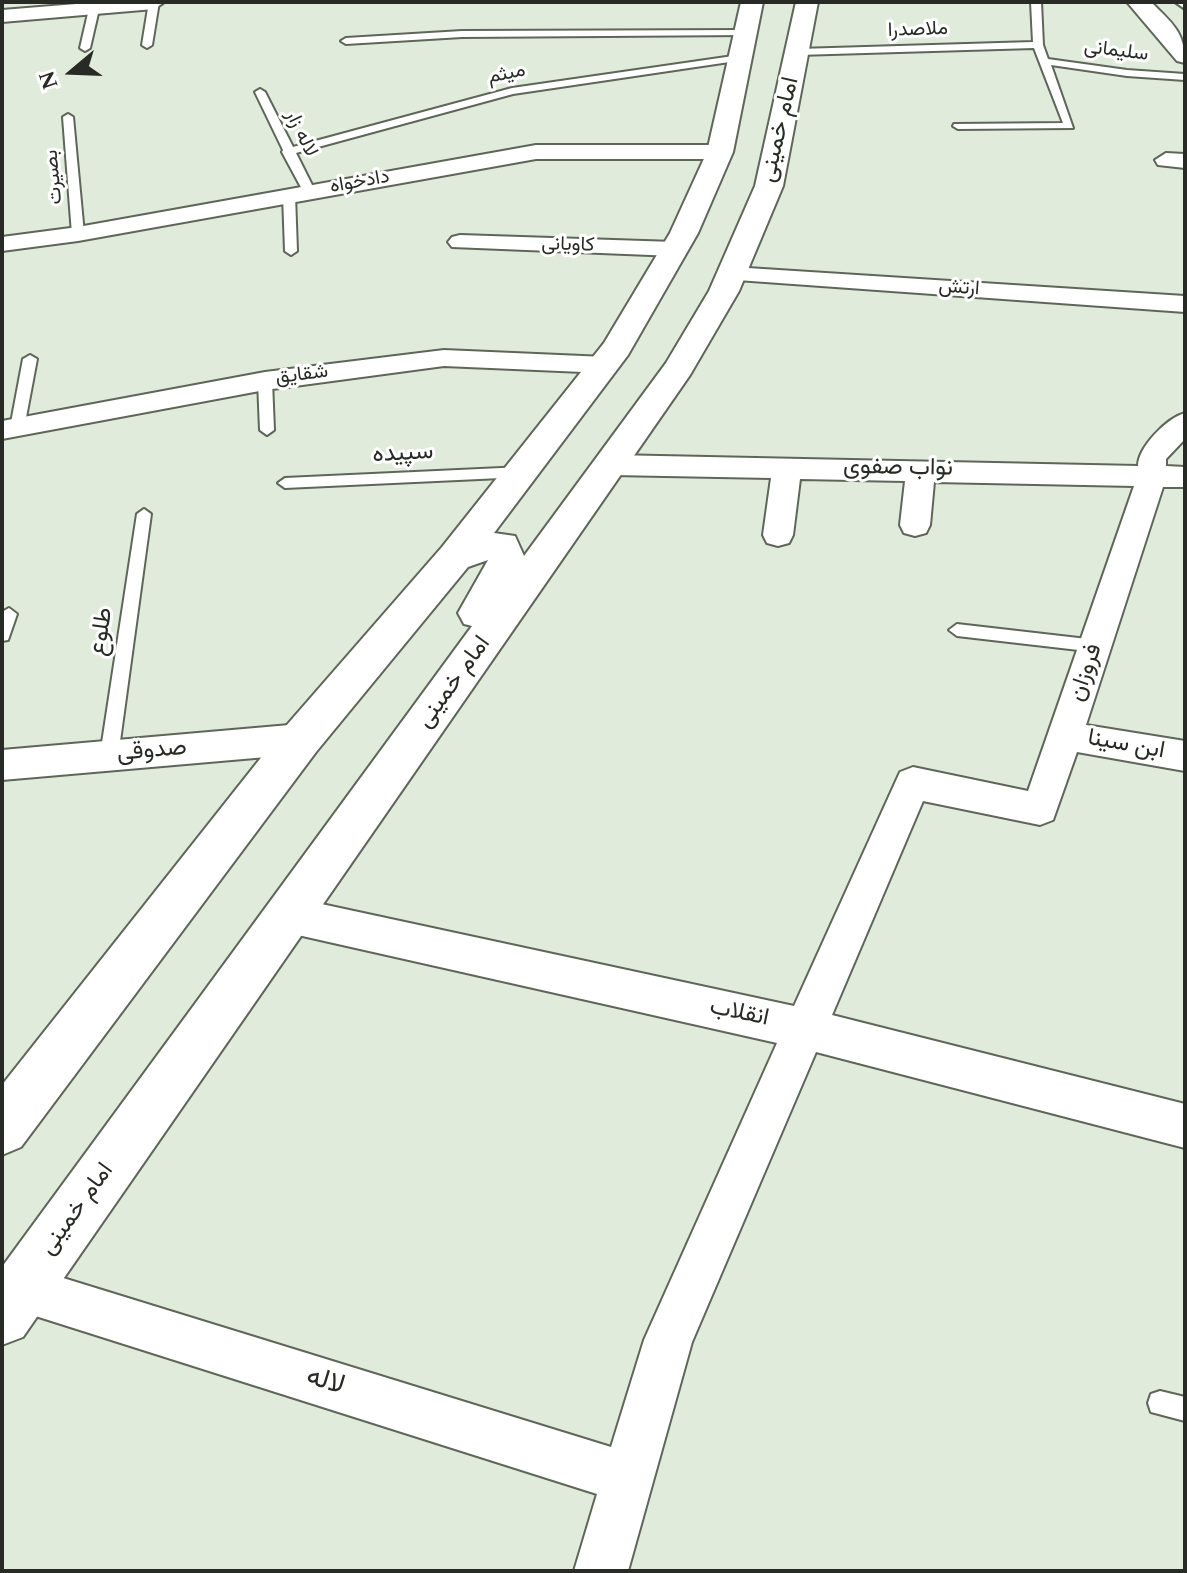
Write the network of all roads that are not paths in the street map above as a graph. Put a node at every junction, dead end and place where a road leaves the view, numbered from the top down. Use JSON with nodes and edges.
{"nodes":[{"id":1,"x":807,"y":2,"type":"edge"},
{"id":2,"x":1036,"y":2,"type":"edge"},
{"id":3,"x":1138,"y":2,"type":"edge"},
{"id":4,"x":154,"y":3,"type":"edge"},
{"id":5,"x":94,"y":9,"type":"junction"},
{"id":6,"x":2,"y":16,"type":"edge"},
{"id":7,"x":746,"y":31,"type":"edge"},
{"id":8,"x":346,"y":41,"type":"dead end"},
{"id":9,"x":147,"y":45,"type":"dead end"},
{"id":10,"x":1038,"y":45,"type":"junction"},
{"id":11,"x":85,"y":48,"type":"dead end"},
{"id":12,"x":798,"y":52,"type":"junction"},
{"id":13,"x":1185,"y":56,"type":"edge"},
{"id":14,"x":1044,"y":61,"type":"junction"},
{"id":15,"x":1185,"y":77,"type":"edge"},
{"id":16,"x":260,"y":92,"type":"dead end"},
{"id":17,"x":68,"y":117,"type":"dead end"},
{"id":18,"x":958,"y":126,"type":"dead end"},
{"id":19,"x":287,"y":152,"type":"junction"},
{"id":20,"x":720,"y":152,"type":"junction"},
{"id":21,"x":299,"y":193,"type":"junction"},
{"id":22,"x":78,"y":234,"type":"junction"},
{"id":23,"x":460,"y":242,"type":"dead end"},
{"id":24,"x":2,"y":244,"type":"edge"},
{"id":25,"x":675,"y":249,"type":"junction"},
{"id":26,"x":291,"y":251,"type":"dead end"},
{"id":27,"x":732,"y":274,"type":"junction"},
{"id":28,"x":1185,"y":304,"type":"edge"},
{"id":29,"x":30,"y":359,"type":"dead end"},
{"id":30,"x":606,"y":365,"type":"junction"},
{"id":31,"x":265,"y":381,"type":"junction"},
{"id":32,"x":1185,"y":422,"type":"edge"},
{"id":33,"x":10,"y":429,"type":"edge"},
{"id":34,"x":267,"y":430,"type":"dead end"},
{"id":35,"x":612,"y":465,"type":"junction"},
{"id":36,"x":787,"y":468,"type":"junction"},
{"id":37,"x":921,"y":470,"type":"junction"},
{"id":38,"x":523,"y":472,"type":"junction"},
{"id":39,"x":1152,"y":475,"type":"junction"},
{"id":40,"x":1185,"y":477,"type":"edge"},
{"id":41,"x":285,"y":483,"type":"dead end"},
{"id":42,"x":144,"y":514,"type":"dead end"},
{"id":43,"x":915,"y":525,"type":"dead end"},
{"id":44,"x":778,"y":535,"type":"dead end"},
{"id":45,"x":455,"y":557,"type":"junction"},
{"id":46,"x":9,"y":614,"type":"dead end"},
{"id":47,"x":957,"y":630,"type":"dead end"},
{"id":48,"x":2,"y":635,"type":"edge"},
{"id":49,"x":1096,"y":646,"type":"junction"},
{"id":50,"x":441,"y":703,"type":"junction"},
{"id":51,"x":1066,"y":736,"type":"junction"},
{"id":52,"x":301,"y":739,"type":"junction"},
{"id":53,"x":109,"y":756,"type":"junction"},
{"id":54,"x":1185,"y":756,"type":"edge"},
{"id":55,"x":2,"y":765,"type":"edge"},
{"id":56,"x":289,"y":915,"type":"junction"},
{"id":57,"x":806,"y":1029,"type":"junction"},
{"id":58,"x":11,"y":1104,"type":"edge"},
{"id":59,"x":1185,"y":1126,"type":"edge"},
{"id":60,"x":12,"y":1303,"type":"edge"},
{"id":61,"x":1160,"y":1403,"type":"dead end"},
{"id":62,"x":1185,"y":1409,"type":"edge"},
{"id":63,"x":628,"y":1478,"type":"junction"},
{"id":64,"x":601,"y":1571,"type":"edge"}],
"edges":[{"from":1,"to":12,"type":"main road","name":"امام خمینی"},
{"from":2,"to":10,"type":"lane"},
{"from":3,"to":13,"type":"main road"},
{"from":4,"to":5,"type":"street"},
{"from":4,"to":9,"type":"lane"},
{"from":5,"to":6,"type":"street"},
{"from":5,"to":11,"type":"lane"},
{"from":7,"to":8,"type":"lane"},
{"from":7,"to":19,"type":"lane","name":"میثم"},
{"from":7,"to":20,"type":"main road"},
{"from":10,"to":12,"type":"lane","name":"ملاصدرا"},
{"from":10,"to":14,"type":"lane"},
{"from":12,"to":27,"type":"main road","name":"امام خمینی"},
{"from":14,"to":15,"type":"lane","name":"سلیمانی"},
{"from":14,"to":18,"type":"lane"},
{"from":16,"to":19,"type":"lane","name":"لاله زار"},
{"from":17,"to":22,"type":"lane","name":"بصیرت"},
{"from":19,"to":21,"type":"lane","name":"لاله زار"},
{"from":20,"to":21,"type":"street","name":"دادخواه"},
{"from":20,"to":25,"type":"main road"},
{"from":21,"to":22,"type":"street","name":"دادخواه"},
{"from":21,"to":26,"type":"lane"},
{"from":22,"to":24,"type":"street","name":"دادخواه"},
{"from":23,"to":25,"type":"street","name":"کاویانی"},
{"from":25,"to":30,"type":"main road"},
{"from":27,"to":28,"type":"street","name":"ارتش"},
{"from":27,"to":35,"type":"main road","name":"امام خمینی"},
{"from":29,"to":33,"type":"lane"},
{"from":30,"to":31,"type":"street","name":"شقایق"},
{"from":30,"to":38,"type":"main road"},
{"from":31,"to":33,"type":"street","name":"شقایق"},
{"from":31,"to":34,"type":"lane"},
{"from":32,"to":39,"type":"street","name":"فروزان"},
{"from":35,"to":36,"type":"street","name":"نواب صفوی"},
{"from":35,"to":50,"type":"main road","name":"امام خمینی"},
{"from":36,"to":37,"type":"street","name":"نواب صفوی"},
{"from":36,"to":44,"type":"street"},
{"from":37,"to":39,"type":"street","name":"نواب صفوی"},
{"from":37,"to":43,"type":"street"},
{"from":38,"to":41,"type":"lane","name":"سپیده"},
{"from":38,"to":45,"type":"main road"},
{"from":39,"to":40,"type":"street","name":"نواب صفوی"},
{"from":39,"to":49,"type":"street","name":"فروزان"},
{"from":42,"to":53,"type":"lane","name":"طلوع"},
{"from":45,"to":50,"type":"main road"},
{"from":45,"to":52,"type":"main road"},
{"from":46,"to":48,"type":"lane"},
{"from":47,"to":49,"type":"lane"},
{"from":49,"to":51,"type":"street","name":"فروزان"},
{"from":50,"to":56,"type":"main road","name":"امام خمینی"},
{"from":51,"to":54,"type":"street","name":"ابن سینا"},
{"from":51,"to":57,"type":"street","name":"فروزان"},
{"from":52,"to":53,"type":"street","name":"صدوقی"},
{"from":52,"to":58,"type":"main road"},
{"from":53,"to":55,"type":"street","name":"صدوقی"},
{"from":56,"to":57,"type":"street","name":"انقلاب"},
{"from":56,"to":60,"type":"main road","name":"امام خمینی"},
{"from":57,"to":59,"type":"street","name":"انقلاب"},
{"from":57,"to":63,"type":"street"},
{"from":60,"to":63,"type":"street","name":"لاله"},
{"from":61,"to":62,"type":"lane"},
{"from":63,"to":64,"type":"street"}]}
